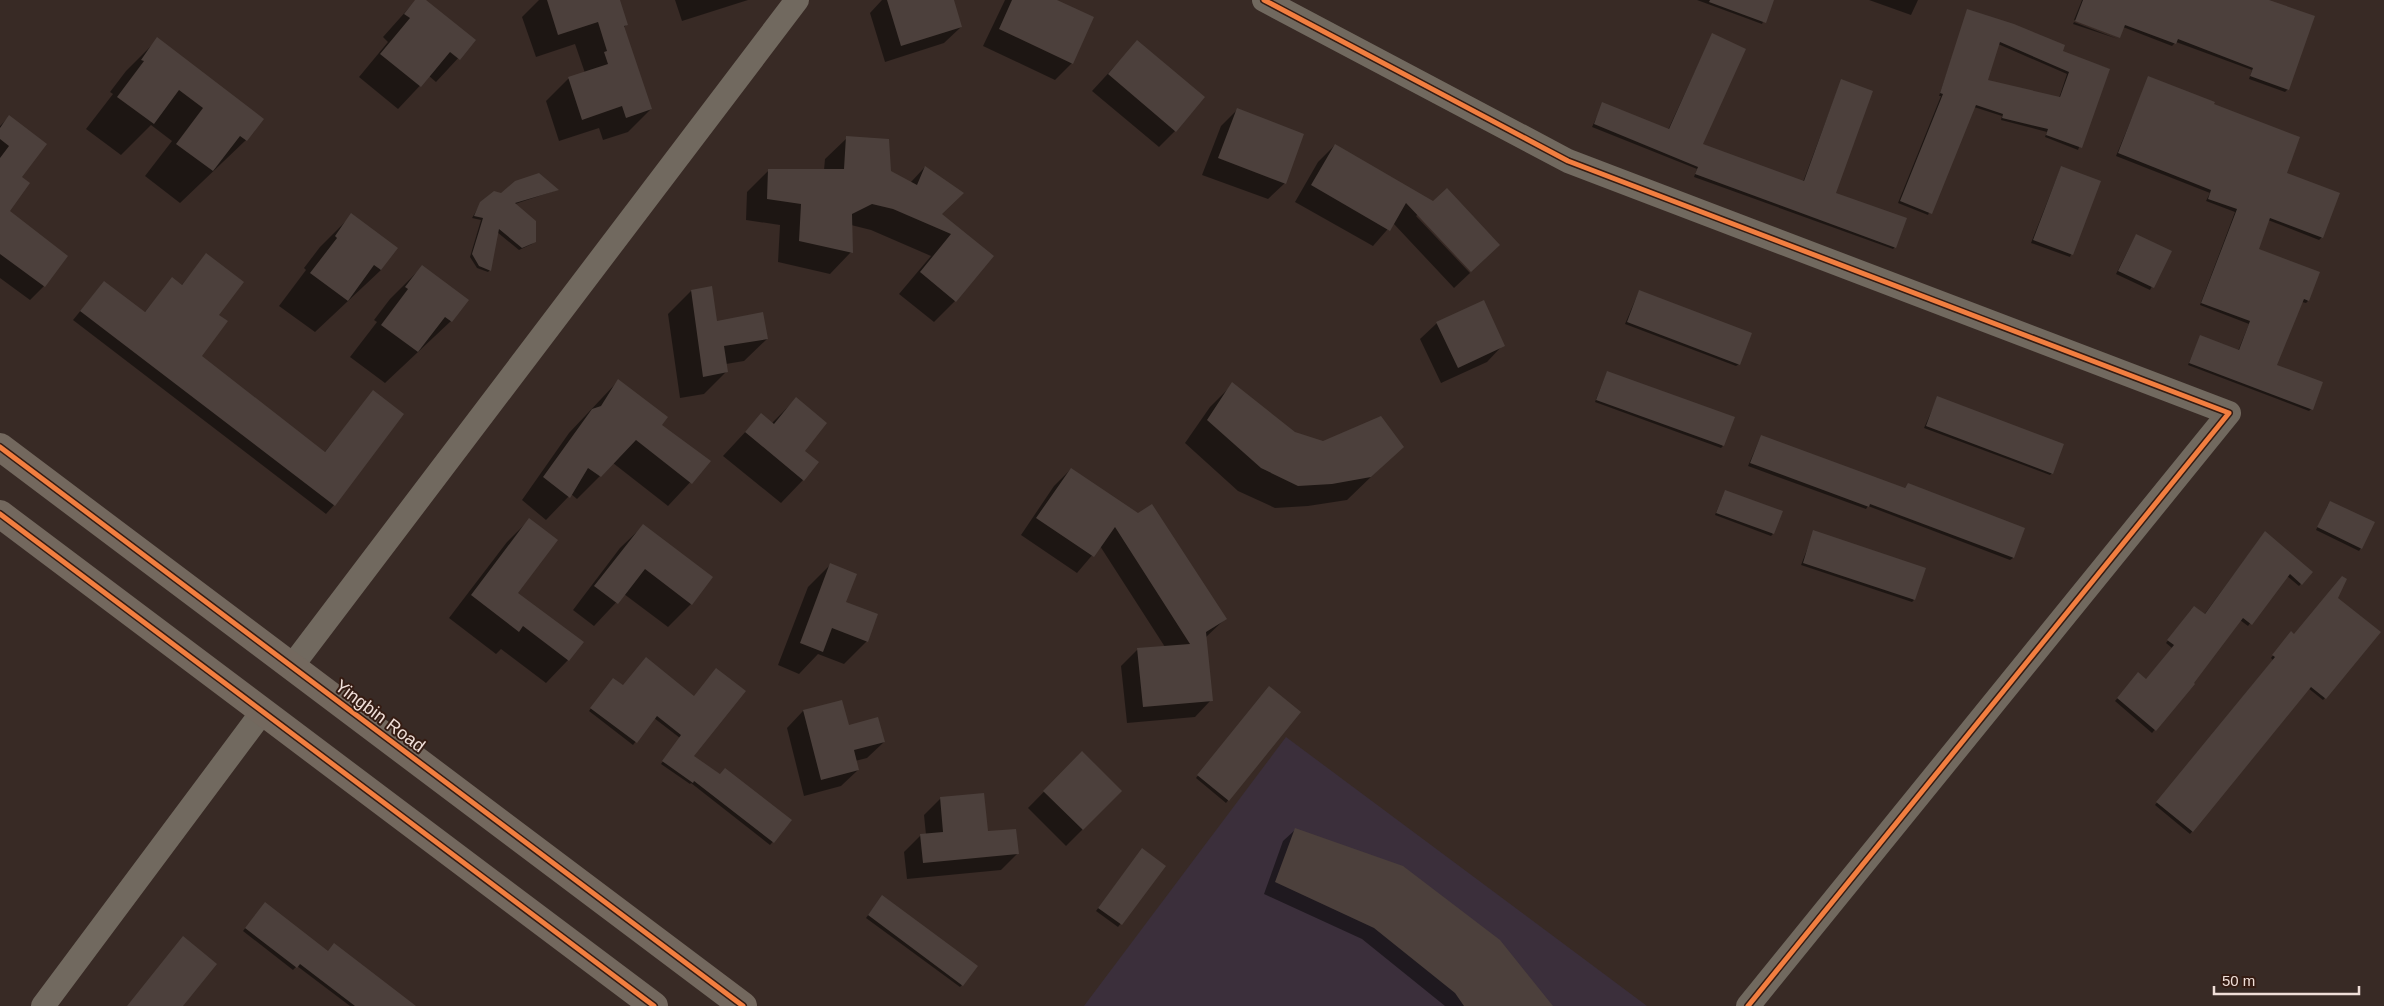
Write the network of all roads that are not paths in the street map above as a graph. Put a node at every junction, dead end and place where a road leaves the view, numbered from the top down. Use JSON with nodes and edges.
{"nodes":[{"id":1,"x":797,"y":0,"type":"edge"},
{"id":2,"x":1264,"y":0,"type":"edge"},
{"id":3,"x":0,"y":447,"type":"edge"},
{"id":4,"x":0,"y":514,"type":"edge"},
{"id":5,"x":292,"y":666,"type":"junction"},
{"id":6,"x":262,"y":711,"type":"junction"},
{"id":7,"x":43,"y":1006,"type":"edge"},
{"id":8,"x":654,"y":1006,"type":"edge"},
{"id":9,"x":743,"y":1006,"type":"edge"},
{"id":10,"x":1748,"y":1006,"type":"edge"}],
"edges":[{"from":1,"to":5,"type":"street"},
{"from":2,"to":10,"type":"street"},
{"from":3,"to":5,"type":"highway","name":"Yingbin Road"},
{"from":4,"to":6,"type":"highway"},
{"from":5,"to":9,"type":"highway","name":"Yingbin Road"},
{"from":6,"to":7,"type":"street"},
{"from":6,"to":8,"type":"highway"}]}
